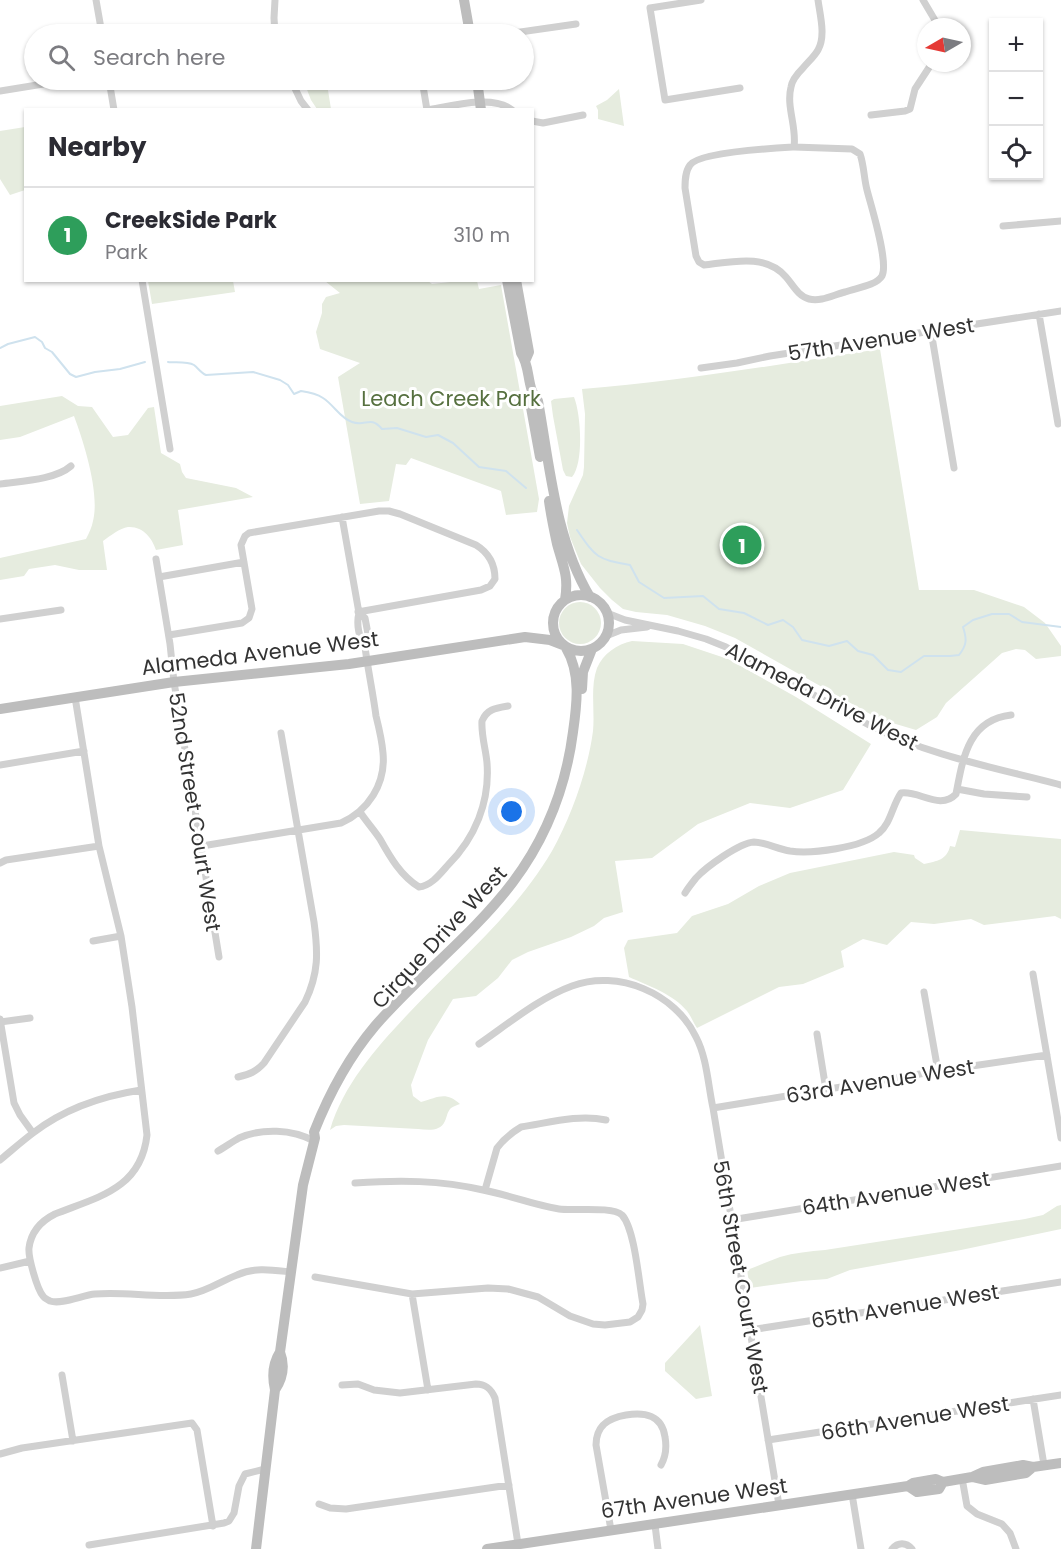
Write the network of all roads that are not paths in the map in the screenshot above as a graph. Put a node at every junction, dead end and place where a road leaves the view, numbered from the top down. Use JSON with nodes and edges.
{"nodes":[{"id":1,"x":96,"y":0,"type":"edge"},
{"id":2,"x":275,"y":0,"type":"edge"},
{"id":3,"x":464,"y":0,"type":"edge"},
{"id":4,"x":701,"y":0,"type":"edge"},
{"id":5,"x":818,"y":0,"type":"edge"},
{"id":6,"x":923,"y":0,"type":"edge"},
{"id":7,"x":934,"y":18,"type":"edge"},
{"id":8,"x":100,"y":24,"type":"edge"},
{"id":9,"x":274,"y":24,"type":"edge"},
{"id":10,"x":468,"y":24,"type":"edge"},
{"id":11,"x":576,"y":24,"type":"dead end"},
{"id":12,"x":534,"y":30,"type":"edge"},
{"id":13,"x":926,"y":72,"type":"edge"},
{"id":14,"x":24,"y":87,"type":"edge"},
{"id":15,"x":740,"y":88,"type":"dead end"},
{"id":16,"x":111,"y":90,"type":"edge"},
{"id":17,"x":296,"y":90,"type":"edge"},
{"id":18,"x":424,"y":90,"type":"edge"},
{"id":19,"x":479,"y":90,"type":"edge"},
{"id":20,"x":0,"y":91,"type":"edge"},
{"id":21,"x":481,"y":106,"type":"edge"},
{"id":22,"x":114,"y":108,"type":"edge"},
{"id":23,"x":306,"y":108,"type":"edge"},
{"id":24,"x":427,"y":108,"type":"edge"},
{"id":25,"x":454,"y":108,"type":"edge"},
{"id":26,"x":508,"y":108,"type":"edge"},
{"id":27,"x":583,"y":115,"type":"dead end"},
{"id":28,"x":871,"y":115,"type":"dead end"},
{"id":29,"x":534,"y":121,"type":"edge"},
{"id":30,"x":794,"y":147,"type":"junction"},
{"id":31,"x":1061,"y":221,"type":"edge"},
{"id":32,"x":1003,"y":226,"type":"dead end"},
{"id":33,"x":142,"y":282,"type":"edge"},
{"id":34,"x":507,"y":282,"type":"edge"},
{"id":35,"x":516,"y":282,"type":"edge"},
{"id":36,"x":1061,"y":311,"type":"edge"},
{"id":37,"x":1039,"y":314,"type":"junction"},
{"id":38,"x":931,"y":332,"type":"junction"},
{"id":39,"x":526,"y":359,"type":"junction"},
{"id":40,"x":701,"y":369,"type":"dead end"},
{"id":41,"x":533,"y":396,"type":"junction"},
{"id":42,"x":1058,"y":424,"type":"dead end"},
{"id":43,"x":170,"y":449,"type":"dead end"},
{"id":44,"x":71,"y":466,"type":"dead end"},
{"id":45,"x":954,"y":468,"type":"dead end"},
{"id":46,"x":0,"y":484,"type":"edge"},
{"id":47,"x":342,"y":517,"type":"junction"},
{"id":48,"x":156,"y":559,"type":"dead end"},
{"id":49,"x":244,"y":562,"type":"junction"},
{"id":50,"x":159,"y":577,"type":"junction"},
{"id":51,"x":590,"y":597,"type":"junction"},
{"id":52,"x":565,"y":600,"type":"junction"},
{"id":53,"x":62,"y":610,"type":"dead end"},
{"id":54,"x":359,"y":612,"type":"junction"},
{"id":55,"x":607,"y":614,"type":"junction"},
{"id":56,"x":0,"y":619,"type":"edge"},
{"id":57,"x":553,"y":619,"type":"junction"},
{"id":58,"x":653,"y":626,"type":"junction"},
{"id":59,"x":169,"y":635,"type":"junction"},
{"id":60,"x":606,"y":636,"type":"junction"},
{"id":61,"x":525,"y":637,"type":"junction"},
{"id":62,"x":565,"y":646,"type":"junction"},
{"id":63,"x":592,"y":649,"type":"junction"},
{"id":64,"x":367,"y":661,"type":"junction"},
{"id":65,"x":174,"y":682,"type":"junction"},
{"id":66,"x":75,"y":697,"type":"junction"},
{"id":67,"x":508,"y":706,"type":"dead end"},
{"id":68,"x":0,"y":709,"type":"edge"},
{"id":69,"x":1011,"y":715,"type":"dead end"},
{"id":70,"x":281,"y":733,"type":"dead end"},
{"id":71,"x":84,"y":751,"type":"junction"},
{"id":72,"x":963,"y":760,"type":"junction"},
{"id":73,"x":0,"y":765,"type":"edge"},
{"id":74,"x":1061,"y":785,"type":"edge"},
{"id":75,"x":957,"y":789,"type":"junction"},
{"id":76,"x":1027,"y":797,"type":"dead end"},
{"id":77,"x":360,"y":812,"type":"junction"},
{"id":78,"x":298,"y":830,"type":"junction"},
{"id":79,"x":99,"y":846,"type":"junction"},
{"id":80,"x":201,"y":846,"type":"junction"},
{"id":81,"x":0,"y":863,"type":"edge"},
{"id":82,"x":685,"y":893,"type":"dead end"},
{"id":83,"x":121,"y":936,"type":"junction"},
{"id":84,"x":93,"y":941,"type":"dead end"},
{"id":85,"x":219,"y":957,"type":"dead end"},
{"id":86,"x":1033,"y":974,"type":"dead end"},
{"id":87,"x":924,"y":992,"type":"dead end"},
{"id":88,"x":30,"y":1018,"type":"dead end"},
{"id":89,"x":0,"y":1021,"type":"edge"},
{"id":90,"x":817,"y":1034,"type":"dead end"},
{"id":91,"x":479,"y":1044,"type":"dead end"},
{"id":92,"x":1047,"y":1055,"type":"junction"},
{"id":93,"x":938,"y":1071,"type":"junction"},
{"id":94,"x":238,"y":1077,"type":"dead end"},
{"id":95,"x":141,"y":1090,"type":"junction"},
{"id":96,"x":826,"y":1090,"type":"junction"},
{"id":97,"x":712,"y":1108,"type":"junction"},
{"id":98,"x":606,"y":1120,"type":"dead end"},
{"id":99,"x":33,"y":1133,"type":"junction"},
{"id":100,"x":1061,"y":1138,"type":"edge"},
{"id":101,"x":314,"y":1139,"type":"junction"},
{"id":102,"x":218,"y":1151,"type":"dead end"},
{"id":103,"x":0,"y":1160,"type":"edge"},
{"id":104,"x":1061,"y":1166,"type":"edge"},
{"id":105,"x":355,"y":1183,"type":"dead end"},
{"id":106,"x":485,"y":1190,"type":"junction"},
{"id":107,"x":731,"y":1220,"type":"junction"},
{"id":108,"x":30,"y":1262,"type":"junction"},
{"id":109,"x":0,"y":1268,"type":"edge"},
{"id":110,"x":291,"y":1272,"type":"junction"},
{"id":111,"x":315,"y":1277,"type":"dead end"},
{"id":112,"x":1061,"y":1282,"type":"edge"},
{"id":113,"x":412,"y":1294,"type":"junction"},
{"id":114,"x":750,"y":1329,"type":"junction"},
{"id":115,"x":62,"y":1375,"type":"dead end"},
{"id":116,"x":342,"y":1385,"type":"dead end"},
{"id":117,"x":428,"y":1390,"type":"junction"},
{"id":118,"x":1061,"y":1395,"type":"edge"},
{"id":119,"x":1033,"y":1399,"type":"junction"},
{"id":120,"x":768,"y":1440,"type":"junction"},
{"id":121,"x":73,"y":1441,"type":"junction"},
{"id":122,"x":0,"y":1454,"type":"edge"},
{"id":123,"x":1061,"y":1463,"type":"edge"},
{"id":124,"x":661,"y":1465,"type":"dead end"},
{"id":125,"x":1038,"y":1466,"type":"junction"},
{"id":126,"x":265,"y":1469,"type":"junction"},
{"id":127,"x":967,"y":1477,"type":"junction"},
{"id":128,"x":509,"y":1485,"type":"junction"},
{"id":129,"x":852,"y":1494,"type":"junction"},
{"id":130,"x":319,"y":1504,"type":"dead end"},
{"id":131,"x":779,"y":1505,"type":"junction"},
{"id":132,"x":655,"y":1525,"type":"junction"},
{"id":133,"x":213,"y":1526,"type":"junction"},
{"id":134,"x":611,"y":1530,"type":"junction"},
{"id":135,"x":518,"y":1544,"type":"junction"},
{"id":136,"x":89,"y":1545,"type":"dead end"},
{"id":137,"x":255,"y":1549,"type":"edge"},
{"id":138,"x":487,"y":1549,"type":"edge"},
{"id":139,"x":658,"y":1549,"type":"edge"},
{"id":140,"x":861,"y":1549,"type":"edge"},
{"id":141,"x":892,"y":1549,"type":"edge"},
{"id":142,"x":912,"y":1549,"type":"edge"},
{"id":143,"x":1016,"y":1549,"type":"edge"}],
"edges":[{"from":1,"to":8,"type":"street"},
{"from":2,"to":9,"type":"street"},
{"from":3,"to":10,"type":"main road"},
{"from":4,"to":15,"type":"street"},
{"from":5,"to":30,"type":"street"},
{"from":6,"to":7,"type":"street"},
{"from":11,"to":12,"type":"street"},
{"from":13,"to":28,"type":"street"},
{"from":14,"to":20,"type":"street"},
{"from":16,"to":22,"type":"street"},
{"from":17,"to":23,"type":"street"},
{"from":18,"to":24,"type":"street"},
{"from":19,"to":21,"type":"main road"},
{"from":21,"to":25,"type":"street"},
{"from":21,"to":26,"type":"street"},
{"from":27,"to":29,"type":"street"},
{"from":30,"to":30,"type":"street"},
{"from":31,"to":32,"type":"street"},
{"from":33,"to":43,"type":"street"},
{"from":34,"to":39,"type":"main road"},
{"from":35,"to":39,"type":"main road"},
{"from":36,"to":37,"type":"street","name":"57th Avenue West"},
{"from":37,"to":38,"type":"street","name":"57th Avenue West"},
{"from":37,"to":42,"type":"street"},
{"from":38,"to":40,"type":"street","name":"57th Avenue West"},
{"from":38,"to":45,"type":"street"},
{"from":39,"to":41,"type":"main road"},
{"from":41,"to":51,"type":"main road"},
{"from":41,"to":52,"type":"main road"},
{"from":44,"to":46,"type":"street"},
{"from":47,"to":49,"type":"street"},
{"from":47,"to":54,"type":"street"},
{"from":47,"to":54,"type":"street"},
{"from":48,"to":50,"type":"street","name":"52nd Street Court West"},
{"from":49,"to":50,"type":"street"},
{"from":49,"to":59,"type":"street"},
{"from":50,"to":59,"type":"street","name":"52nd Street Court West"},
{"from":51,"to":52,"type":"main road"},
{"from":51,"to":55,"type":"main road"},
{"from":52,"to":57,"type":"main road"},
{"from":53,"to":56,"type":"street"},
{"from":54,"to":64,"type":"street"},
{"from":55,"to":58,"type":"street","name":"Alameda Drive West"},
{"from":55,"to":60,"type":"main road"},
{"from":57,"to":61,"type":"main road","name":"Alameda Avenue West"},
{"from":57,"to":62,"type":"main road"},
{"from":58,"to":60,"type":"street","name":"Alameda Drive West"},
{"from":58,"to":72,"type":"street","name":"Alameda Drive West"},
{"from":59,"to":65,"type":"street","name":"52nd Street Court West"},
{"from":60,"to":63,"type":"main road"},
{"from":61,"to":62,"type":"main road","name":"Alameda Avenue West"},
{"from":61,"to":64,"type":"main road","name":"Alameda Avenue West"},
{"from":62,"to":63,"type":"main road"},
{"from":62,"to":101,"type":"main road","name":"Cirque Drive West"},
{"from":63,"to":101,"type":"main road","name":"Cirque Drive West"},
{"from":64,"to":65,"type":"main road","name":"Alameda Avenue West"},
{"from":64,"to":77,"type":"street"},
{"from":65,"to":66,"type":"main road","name":"Alameda Avenue West"},
{"from":65,"to":80,"type":"street","name":"52nd Street Court West"},
{"from":66,"to":68,"type":"main road","name":"Alameda Avenue West"},
{"from":66,"to":71,"type":"street"},
{"from":67,"to":77,"type":"street"},
{"from":69,"to":72,"type":"street"},
{"from":70,"to":78,"type":"street"},
{"from":71,"to":73,"type":"street"},
{"from":71,"to":79,"type":"street"},
{"from":72,"to":74,"type":"street","name":"Alameda Drive West"},
{"from":72,"to":75,"type":"street"},
{"from":75,"to":76,"type":"street"},
{"from":75,"to":82,"type":"street"},
{"from":77,"to":78,"type":"street"},
{"from":78,"to":80,"type":"street"},
{"from":78,"to":94,"type":"street"},
{"from":79,"to":81,"type":"street"},
{"from":79,"to":83,"type":"street"},
{"from":80,"to":85,"type":"street","name":"52nd Street Court West"},
{"from":83,"to":84,"type":"street"},
{"from":83,"to":95,"type":"street"},
{"from":86,"to":92,"type":"street"},
{"from":87,"to":93,"type":"street"},
{"from":88,"to":89,"type":"street"},
{"from":89,"to":99,"type":"street"},
{"from":90,"to":96,"type":"street"},
{"from":91,"to":97,"type":"street","name":"56th Street Court West"},
{"from":92,"to":93,"type":"street","name":"63rd Avenue West"},
{"from":92,"to":100,"type":"street"},
{"from":93,"to":96,"type":"street","name":"63rd Avenue West"},
{"from":95,"to":99,"type":"street"},
{"from":95,"to":108,"type":"street"},
{"from":96,"to":97,"type":"street","name":"63rd Avenue West"},
{"from":97,"to":107,"type":"street","name":"56th Street Court West"},
{"from":98,"to":106,"type":"street"},
{"from":99,"to":103,"type":"street"},
{"from":101,"to":102,"type":"street"},
{"from":101,"to":110,"type":"main road","name":"Cirque Drive West"},
{"from":104,"to":107,"type":"street","name":"64th Avenue West"},
{"from":105,"to":106,"type":"street"},
{"from":106,"to":113,"type":"street"},
{"from":107,"to":114,"type":"street","name":"56th Street Court West"},
{"from":108,"to":109,"type":"street"},
{"from":108,"to":110,"type":"street"},
{"from":110,"to":126,"type":"main road","name":"Cirque Drive West"},
{"from":111,"to":113,"type":"street"},
{"from":112,"to":114,"type":"street","name":"65th Avenue West"},
{"from":113,"to":117,"type":"street"},
{"from":114,"to":120,"type":"street","name":"56th Street Court West"},
{"from":115,"to":121,"type":"street"},
{"from":116,"to":117,"type":"street"},
{"from":117,"to":128,"type":"street"},
{"from":118,"to":119,"type":"street","name":"66th Avenue West"},
{"from":119,"to":120,"type":"street","name":"66th Avenue West"},
{"from":119,"to":125,"type":"street"},
{"from":120,"to":131,"type":"street","name":"56th Street Court West"},
{"from":121,"to":122,"type":"street"},
{"from":121,"to":133,"type":"street"},
{"from":123,"to":125,"type":"main road","name":"67th Avenue West"},
{"from":124,"to":134,"type":"street"},
{"from":125,"to":127,"type":"main road","name":"67th Avenue West"},
{"from":126,"to":133,"type":"street"},
{"from":126,"to":137,"type":"main road","name":"Cirque Drive West"},
{"from":127,"to":129,"type":"main road","name":"67th Avenue West"},
{"from":127,"to":143,"type":"street"},
{"from":128,"to":130,"type":"street"},
{"from":128,"to":135,"type":"street"},
{"from":129,"to":131,"type":"main road","name":"67th Avenue West"},
{"from":129,"to":140,"type":"street"},
{"from":131,"to":132,"type":"main road","name":"67th Avenue West"},
{"from":132,"to":134,"type":"main road","name":"67th Avenue West"},
{"from":132,"to":139,"type":"street"},
{"from":133,"to":136,"type":"street"},
{"from":134,"to":135,"type":"main road","name":"67th Avenue West"},
{"from":135,"to":138,"type":"main road","name":"67th Avenue West"},
{"from":141,"to":142,"type":"street"}]}
